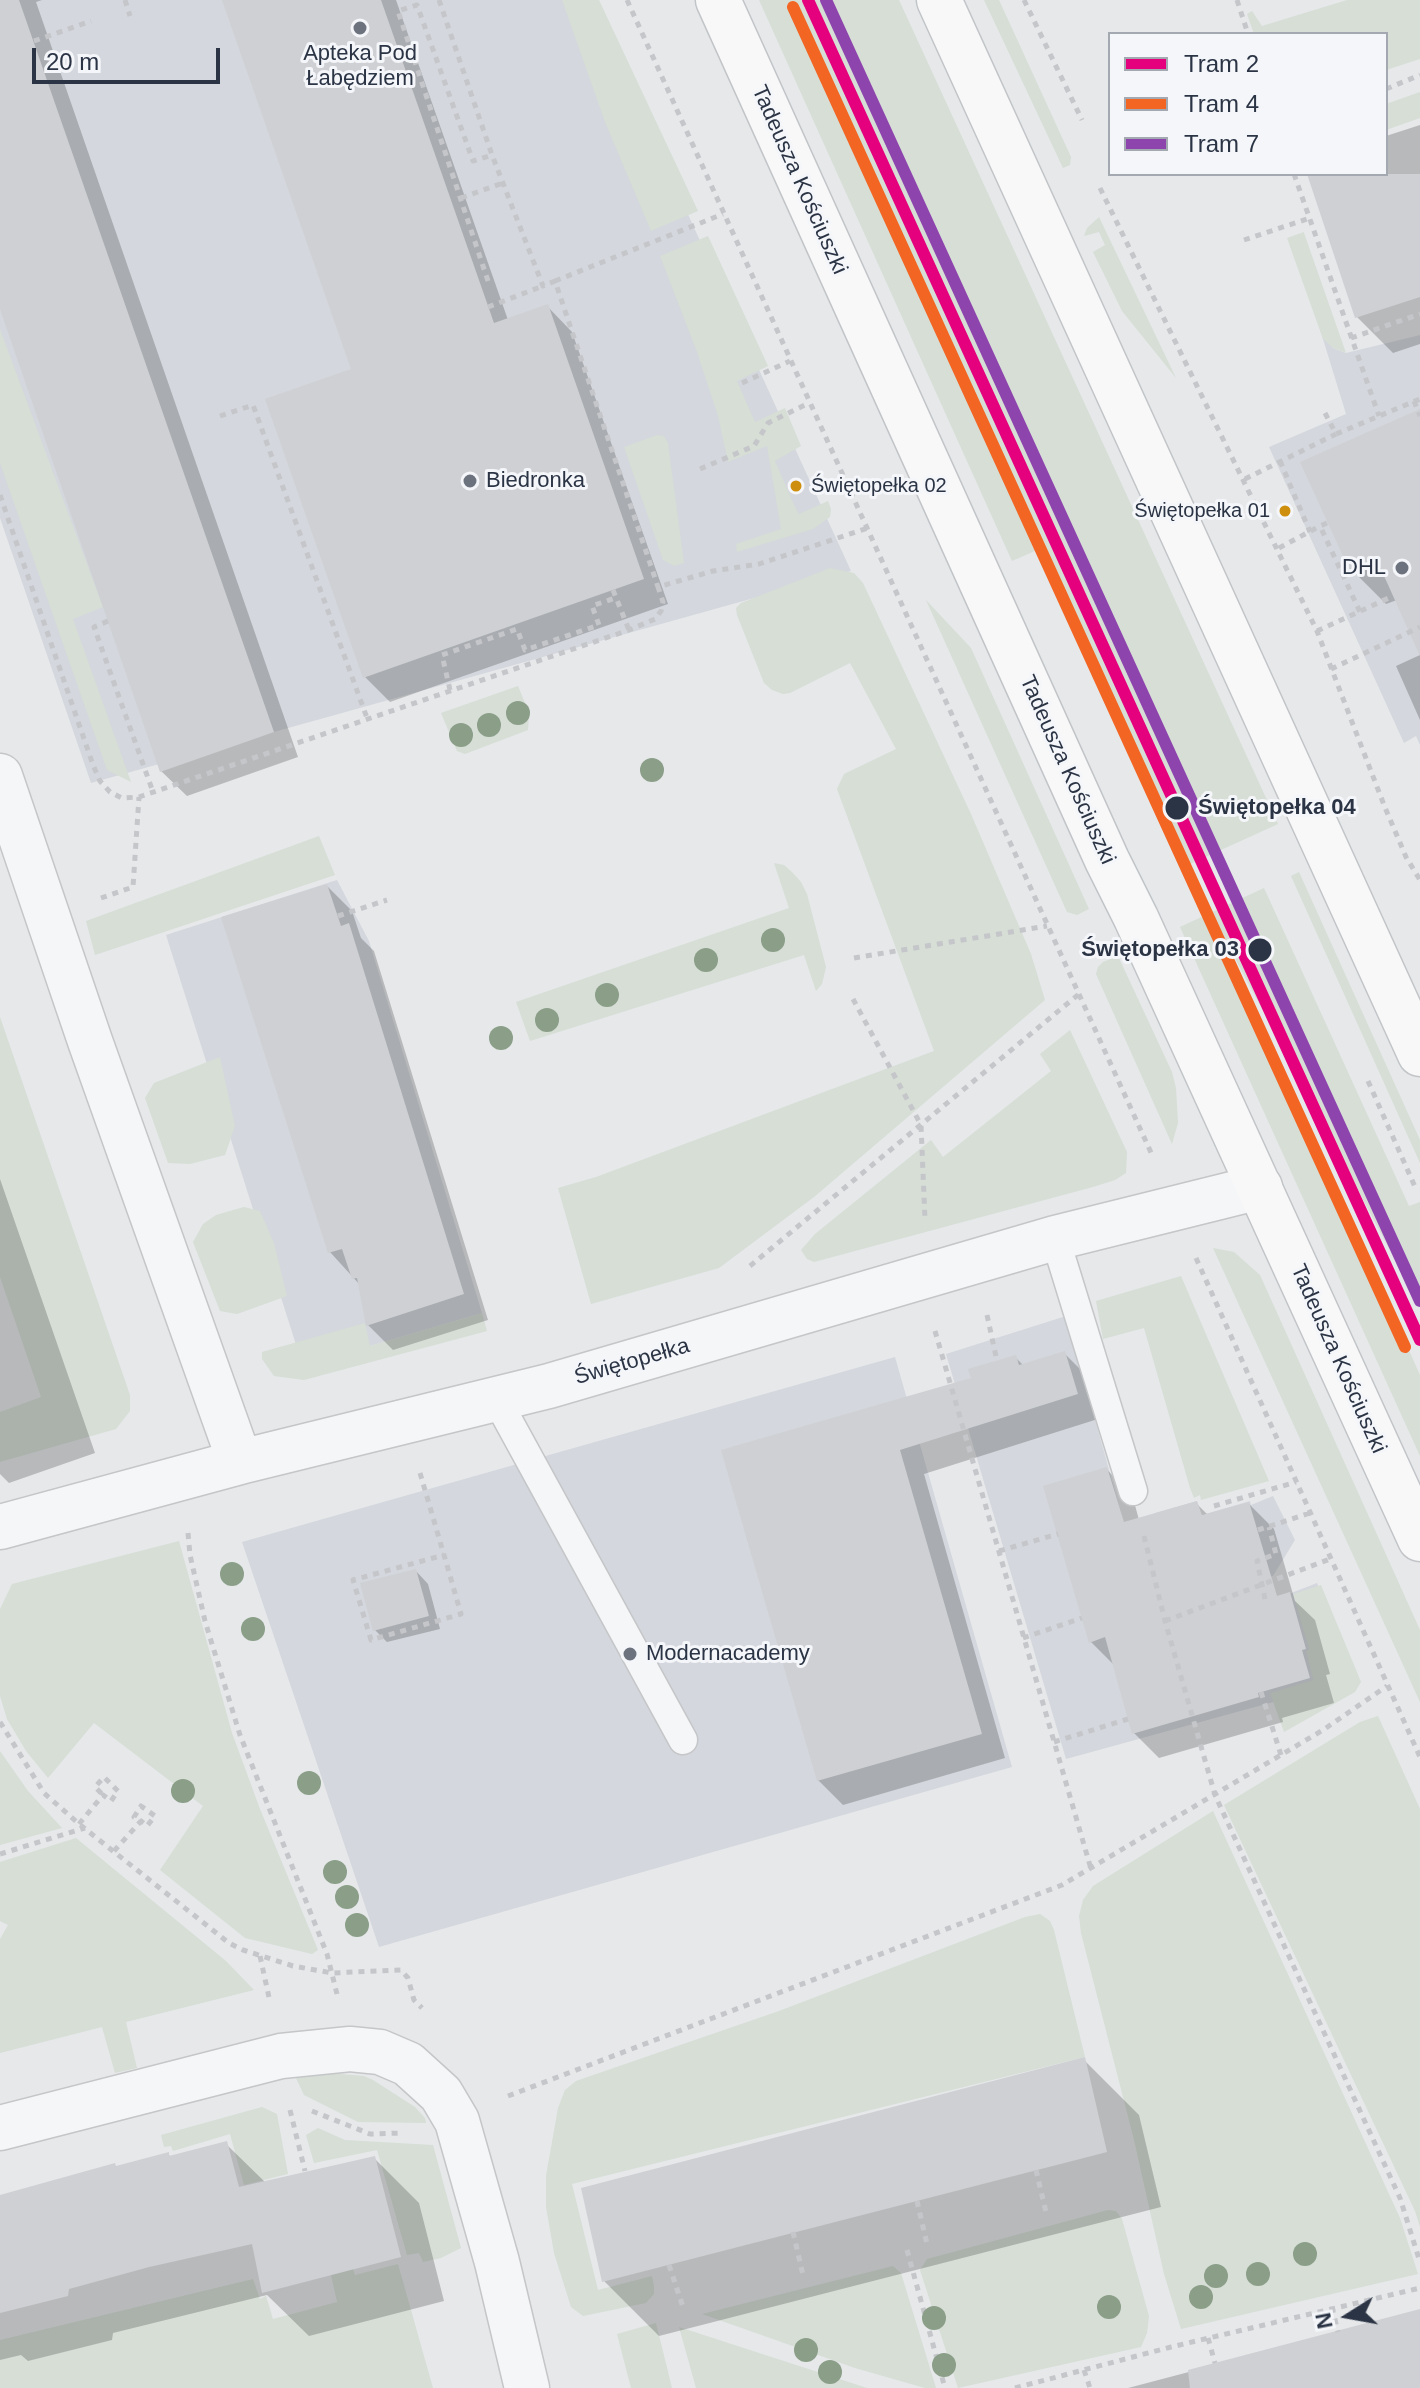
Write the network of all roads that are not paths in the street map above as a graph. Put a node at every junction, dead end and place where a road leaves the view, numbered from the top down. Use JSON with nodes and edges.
{"nodes":[{"id":1,"x":718,"y":0,"type":"edge"},
{"id":2,"x":939,"y":0,"type":"edge"},
{"id":3,"x":0,"y":776,"type":"edge"},
{"id":4,"x":1410,"y":1007,"type":"edge"},
{"id":5,"x":1420,"y":1054,"type":"edge"},
{"id":6,"x":1260,"y":1187,"type":"junction"},
{"id":7,"x":1055,"y":1238,"type":"junction"},
{"id":8,"x":497,"y":1400,"type":"junction"},
{"id":9,"x":240,"y":1462,"type":"junction"},
{"id":10,"x":1133,"y":1491,"type":"road end"},
{"id":11,"x":0,"y":1527,"type":"edge"},
{"id":12,"x":1420,"y":1539,"type":"edge"},
{"id":13,"x":683,"y":1740,"type":"dead end"},
{"id":14,"x":0,"y":2128,"type":"edge"},
{"id":15,"x":527,"y":2388,"type":"edge"}],
"edges":[{"from":1,"to":6,"type":"main road","name":"Tadeusza Kościuszki"},
{"from":2,"to":4,"type":"main road"},
{"from":3,"to":9,"type":"street"},
{"from":4,"to":5,"type":"main road"},
{"from":6,"to":7,"type":"street","name":"Świętopełka"},
{"from":6,"to":12,"type":"main road","name":"Tadeusza Kościuszki"},
{"from":7,"to":8,"type":"street","name":"Świętopełka"},
{"from":7,"to":10,"type":"lane"},
{"from":8,"to":9,"type":"street","name":"Świętopełka"},
{"from":8,"to":13,"type":"lane"},
{"from":9,"to":11,"type":"street","name":"Świętopełka"},
{"from":14,"to":15,"type":"street"}]}
